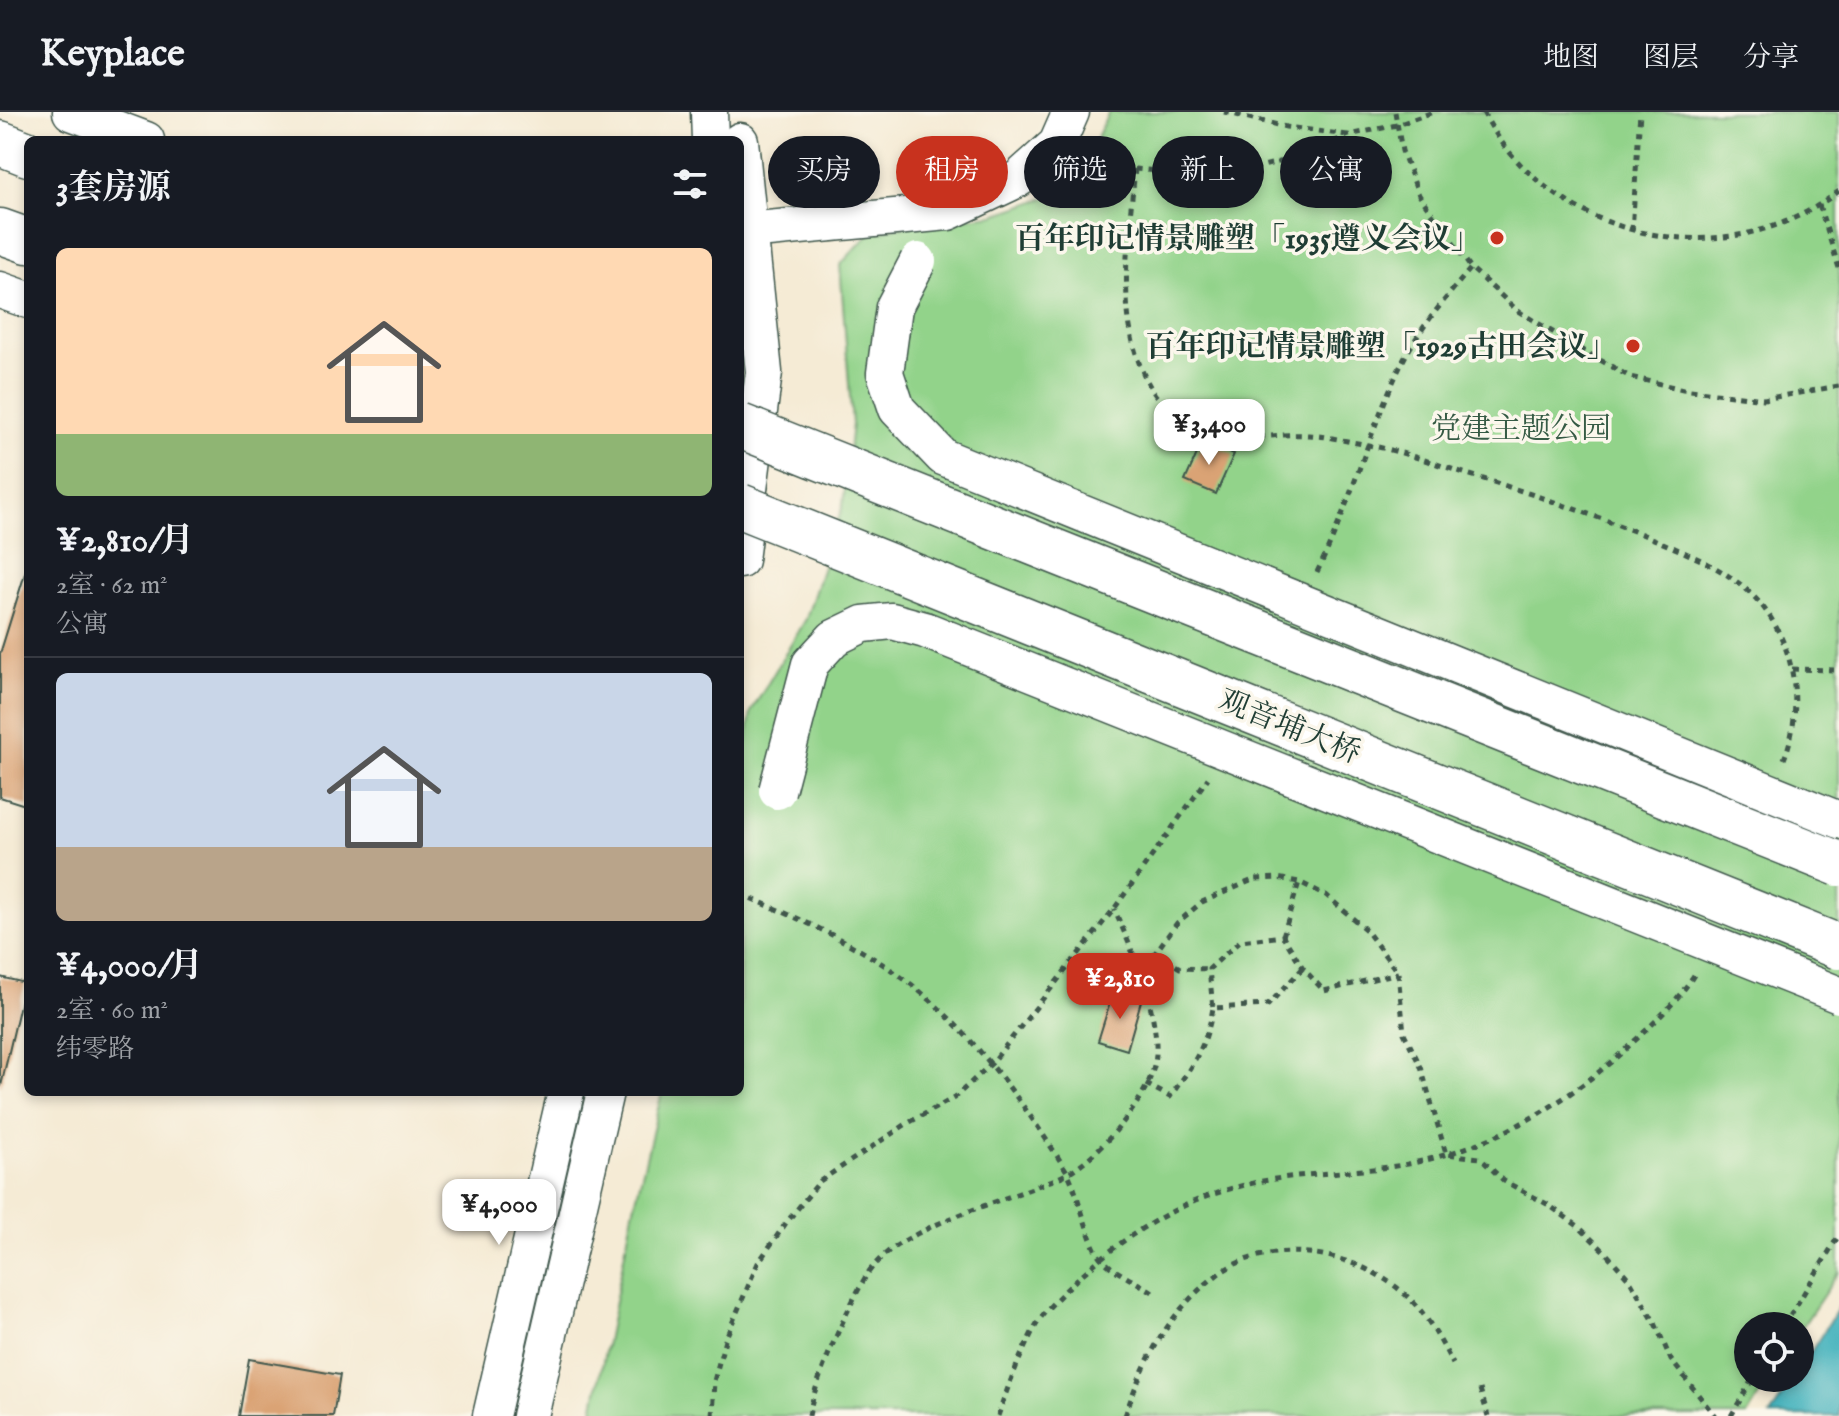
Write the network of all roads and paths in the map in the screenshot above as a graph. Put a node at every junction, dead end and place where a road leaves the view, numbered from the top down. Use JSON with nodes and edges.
{"nodes":[{"id":1,"x":71,"y":112,"type":"edge"},
{"id":2,"x":709,"y":112,"type":"edge"},
{"id":3,"x":737,"y":112,"type":"edge"},
{"id":4,"x":1224,"y":112,"type":"edge"},
{"id":5,"x":1395,"y":112,"type":"edge"},
{"id":6,"x":1433,"y":112,"type":"edge"},
{"id":7,"x":1483,"y":112,"type":"edge"},
{"id":8,"x":1640,"y":112,"type":"edge"},
{"id":9,"x":1397,"y":125,"type":"junction"},
{"id":10,"x":1064,"y":128,"type":"edge"},
{"id":11,"x":1349,"y":135,"type":"junction"},
{"id":12,"x":135,"y":136,"type":"edge"},
{"id":13,"x":710,"y":136,"type":"edge"},
{"id":14,"x":740,"y":136,"type":"edge"},
{"id":15,"x":0,"y":143,"type":"edge"},
{"id":16,"x":24,"y":152,"type":"edge"},
{"id":17,"x":744,"y":179,"type":"edge"},
{"id":18,"x":1839,"y":191,"type":"edge"},
{"id":19,"x":1819,"y":205,"type":"junction"},
{"id":20,"x":768,"y":229,"type":"dead end"},
{"id":21,"x":0,"y":231,"type":"edge"},
{"id":22,"x":1632,"y":231,"type":"junction"},
{"id":23,"x":24,"y":240,"type":"edge"},
{"id":24,"x":918,"y":261,"type":"dead end"},
{"id":25,"x":1471,"y":268,"type":"junction"},
{"id":26,"x":1839,"y":268,"type":"edge"},
{"id":27,"x":0,"y":290,"type":"edge"},
{"id":28,"x":24,"y":299,"type":"edge"},
{"id":29,"x":1839,"y":386,"type":"edge"},
{"id":30,"x":744,"y":428,"type":"edge"},
{"id":31,"x":744,"y":508,"type":"edge"},
{"id":32,"x":744,"y":529,"type":"edge"},
{"id":33,"x":1314,"y":579,"type":"dead end"},
{"id":34,"x":1792,"y":669,"type":"dead end"},
{"id":35,"x":1839,"y":670,"type":"edge"},
{"id":36,"x":1213,"y":770,"type":"dead end"},
{"id":37,"x":777,"y":791,"type":"dead end"},
{"id":38,"x":1839,"y":820,"type":"edge"},
{"id":39,"x":1839,"y":864,"type":"edge"},
{"id":40,"x":1299,"y":882,"type":"junction"},
{"id":41,"x":744,"y":896,"type":"edge"},
{"id":42,"x":1114,"y":909,"type":"junction"},
{"id":43,"x":1283,"y":936,"type":"junction"},
{"id":44,"x":1839,"y":947,"type":"edge"},
{"id":45,"x":1155,"y":953,"type":"junction"},
{"id":46,"x":1303,"y":968,"type":"junction"},
{"id":47,"x":1209,"y":969,"type":"junction"},
{"id":48,"x":1398,"y":973,"type":"junction"},
{"id":49,"x":1139,"y":975,"type":"junction"},
{"id":50,"x":1839,"y":995,"type":"edge"},
{"id":51,"x":1213,"y":1008,"type":"junction"},
{"id":52,"x":992,"y":1063,"type":"junction"},
{"id":53,"x":1146,"y":1084,"type":"junction"},
{"id":54,"x":565,"y":1096,"type":"edge"},
{"id":55,"x":604,"y":1096,"type":"edge"},
{"id":56,"x":1068,"y":1173,"type":"junction"},
{"id":57,"x":1839,"y":1235,"type":"edge"},
{"id":58,"x":1153,"y":1292,"type":"dead end"},
{"id":59,"x":1792,"y":1312,"type":"edge"},
{"id":60,"x":1453,"y":1364,"type":"dead end"},
{"id":61,"x":1480,"y":1389,"type":"dead end"},
{"id":62,"x":1745,"y":1392,"type":"edge"},
{"id":63,"x":491,"y":1416,"type":"edge"},
{"id":64,"x":530,"y":1416,"type":"edge"},
{"id":65,"x":712,"y":1416,"type":"edge"},
{"id":66,"x":809,"y":1416,"type":"edge"},
{"id":67,"x":1125,"y":1416,"type":"edge"},
{"id":68,"x":1488,"y":1416,"type":"edge"},
{"id":69,"x":1715,"y":1416,"type":"edge"},
{"id":70,"x":1731,"y":1416,"type":"edge"}],
"edges":[{"from":1,"to":12,"type":"street"},
{"from":2,"to":13,"type":"street"},
{"from":3,"to":14,"type":"street"},
{"from":4,"to":11,"type":"path"},
{"from":5,"to":9,"type":"path"},
{"from":6,"to":9,"type":"path"},
{"from":7,"to":22,"type":"path"},
{"from":8,"to":22,"type":"path"},
{"from":9,"to":11,"type":"path"},
{"from":9,"to":25,"type":"path"},
{"from":10,"to":11,"type":"path"},
{"from":10,"to":20,"type":"street"},
{"from":15,"to":16,"type":"main road"},
{"from":17,"to":32,"type":"street"},
{"from":18,"to":19,"type":"path"},
{"from":19,"to":22,"type":"path"},
{"from":19,"to":26,"type":"path"},
{"from":21,"to":23,"type":"main road"},
{"from":24,"to":38,"type":"street","bridge":true},
{"from":25,"to":29,"type":"path"},
{"from":25,"to":33,"type":"path"},
{"from":27,"to":28,"type":"street"},
{"from":30,"to":39,"type":"main road","bridge":true},
{"from":31,"to":44,"type":"main road","name":"观音埔大桥","bridge":true},
{"from":34,"to":35,"type":"path"},
{"from":36,"to":42,"type":"path"},
{"from":37,"to":50,"type":"street","bridge":true},
{"from":40,"to":43,"type":"path"},
{"from":40,"to":45,"type":"path"},
{"from":40,"to":48,"type":"path"},
{"from":41,"to":52,"type":"path"},
{"from":42,"to":49,"type":"path"},
{"from":42,"to":52,"type":"path"},
{"from":43,"to":46,"type":"path"},
{"from":43,"to":47,"type":"path"},
{"from":45,"to":47,"type":"path"},
{"from":45,"to":49,"type":"path"},
{"from":46,"to":48,"type":"path"},
{"from":46,"to":51,"type":"path"},
{"from":47,"to":51,"type":"path"},
{"from":48,"to":69,"type":"path"},
{"from":49,"to":53,"type":"path"},
{"from":51,"to":53,"type":"path"},
{"from":52,"to":56,"type":"path"},
{"from":52,"to":65,"type":"path"},
{"from":53,"to":56,"type":"path"},
{"from":54,"to":63,"type":"street"},
{"from":55,"to":64,"type":"street"},
{"from":56,"to":58,"type":"path"},
{"from":56,"to":66,"type":"path"},
{"from":57,"to":59,"type":"path"},
{"from":60,"to":67,"type":"path"},
{"from":61,"to":68,"type":"path"},
{"from":62,"to":70,"type":"path"}]}
